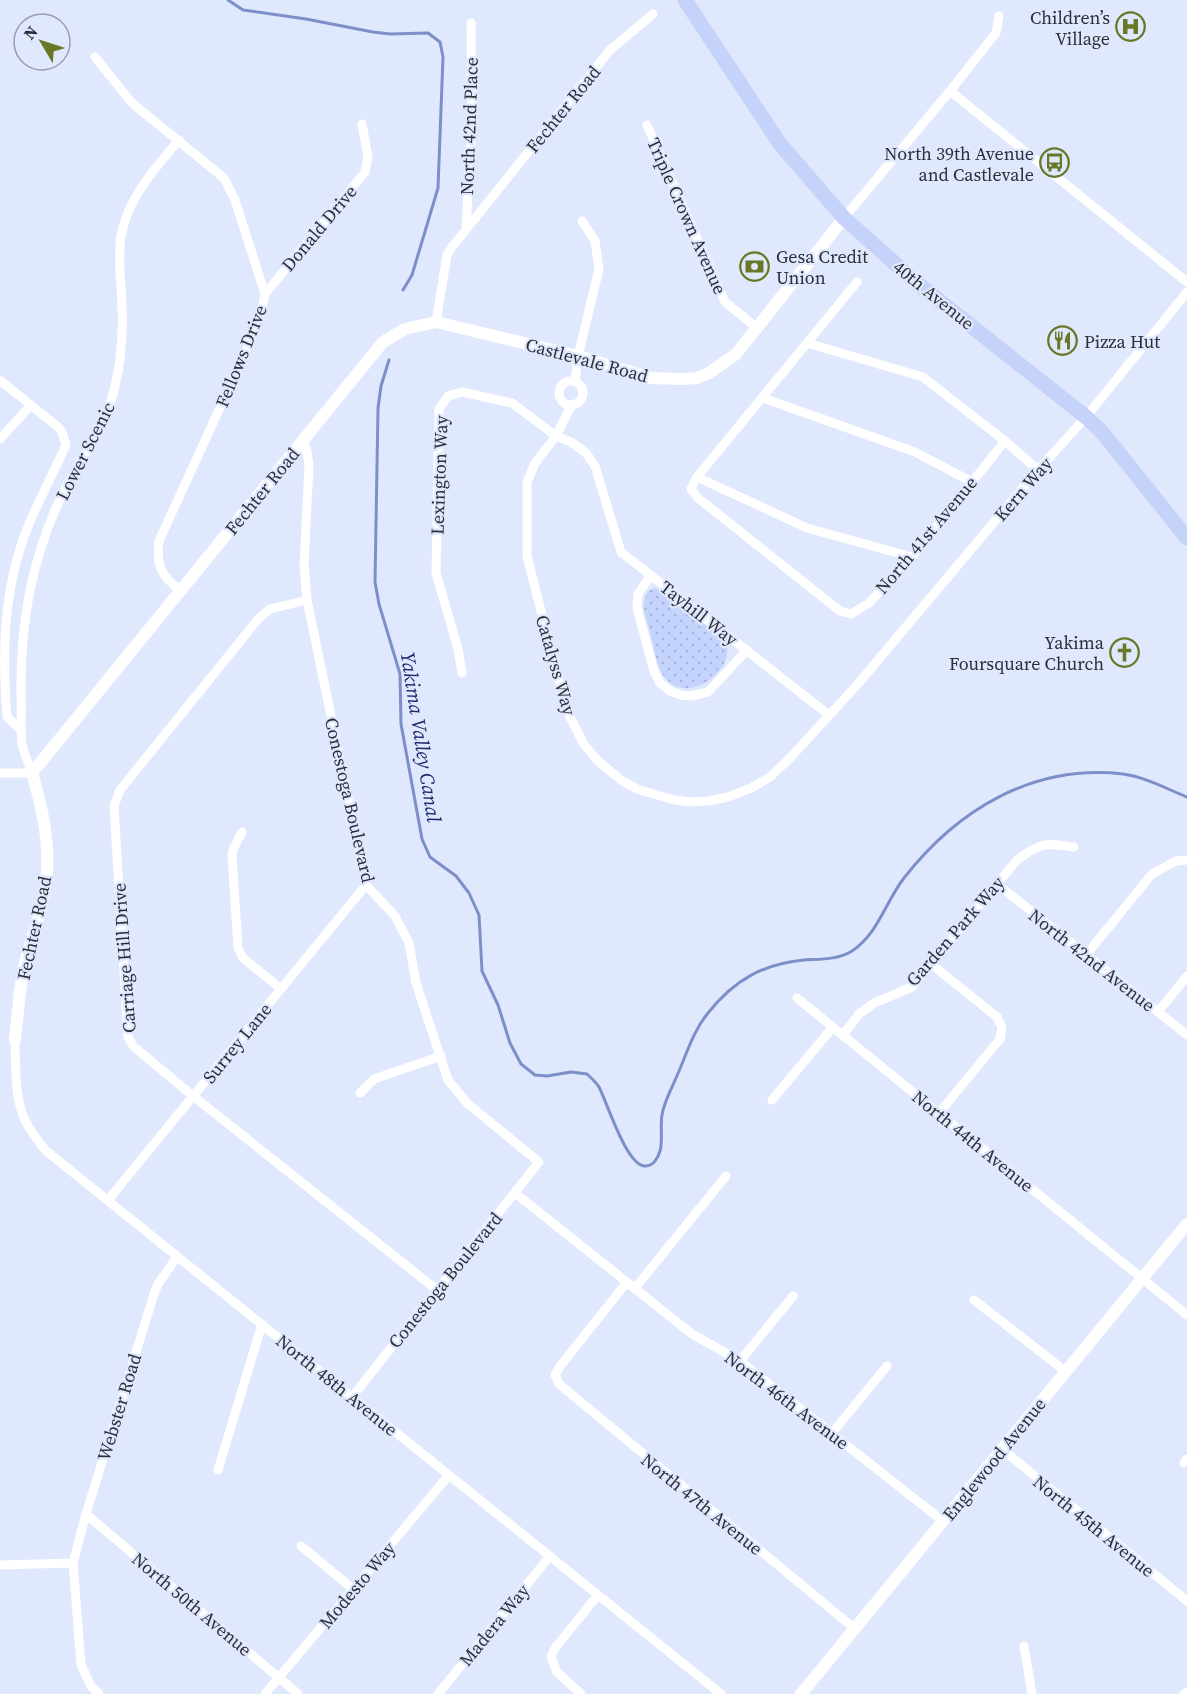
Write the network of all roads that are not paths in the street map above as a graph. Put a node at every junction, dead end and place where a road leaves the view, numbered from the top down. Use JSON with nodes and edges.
{"nodes":[{"id":1,"x":685,"y":0,"type":"edge"},
{"id":2,"x":653,"y":14,"type":"dead end"},
{"id":3,"x":999,"y":16,"type":"dead end"},
{"id":4,"x":471,"y":23,"type":"dead end"},
{"id":5,"x":95,"y":57,"type":"dead end"},
{"id":6,"x":950,"y":92,"type":"junction"},
{"id":7,"x":362,"y":124,"type":"dead end"},
{"id":8,"x":647,"y":125,"type":"dead end"},
{"id":9,"x":178,"y":140,"type":"junction"},
{"id":10,"x":844,"y":218,"type":"junction"},
{"id":11,"x":582,"y":221,"type":"dead end"},
{"id":12,"x":466,"y":228,"type":"junction"},
{"id":13,"x":856,"y":282,"type":"dead end"},
{"id":14,"x":1187,"y":282,"type":"edge"},
{"id":15,"x":1187,"y":292,"type":"edge"},
{"id":16,"x":265,"y":294,"type":"junction"},
{"id":17,"x":436,"y":322,"type":"junction"},
{"id":18,"x":757,"y":328,"type":"junction"},
{"id":19,"x":807,"y":343,"type":"junction"},
{"id":20,"x":578,"y":356,"type":"junction"},
{"id":21,"x":2,"y":381,"type":"dead end"},
{"id":22,"x":575,"y":381,"type":"junction"},
{"id":23,"x":764,"y":398,"type":"junction"},
{"id":24,"x":31,"y":405,"type":"junction"},
{"id":25,"x":572,"y":405,"type":"junction"},
{"id":26,"x":1086,"y":417,"type":"junction"},
{"id":27,"x":556,"y":436,"type":"junction"},
{"id":28,"x":0,"y":439,"type":"edge"},
{"id":29,"x":303,"y":440,"type":"junction"},
{"id":30,"x":1005,"y":441,"type":"junction"},
{"id":31,"x":1038,"y":470,"type":"junction"},
{"id":32,"x":697,"y":477,"type":"junction"},
{"id":33,"x":972,"y":482,"type":"junction"},
{"id":34,"x":1187,"y":538,"type":"edge"},
{"id":35,"x":912,"y":557,"type":"junction"},
{"id":36,"x":651,"y":575,"type":"junction"},
{"id":37,"x":180,"y":590,"type":"junction"},
{"id":38,"x":307,"y":600,"type":"junction"},
{"id":39,"x":747,"y":650,"type":"junction"},
{"id":40,"x":462,"y":673,"type":"dead end"},
{"id":41,"x":857,"y":685,"type":"joint"},
{"id":42,"x":829,"y":715,"type":"junction"},
{"id":43,"x":21,"y":730,"type":"junction"},
{"id":44,"x":0,"y":772,"type":"edge"},
{"id":45,"x":32,"y":773,"type":"junction"},
{"id":46,"x":242,"y":832,"type":"dead end"},
{"id":47,"x":1074,"y":847,"type":"dead end"},
{"id":48,"x":1187,"y":860,"type":"edge"},
{"id":49,"x":996,"y":884,"type":"junction"},
{"id":50,"x":366,"y":885,"type":"junction"},
{"id":51,"x":1086,"y":955,"type":"junction"},
{"id":52,"x":931,"y":964,"type":"junction"},
{"id":53,"x":1187,"y":976,"type":"edge"},
{"id":54,"x":281,"y":988,"type":"junction"},
{"id":55,"x":797,"y":998,"type":"dead end"},
{"id":56,"x":1158,"y":1012,"type":"junction"},
{"id":57,"x":833,"y":1027,"type":"junction"},
{"id":58,"x":843,"y":1035,"type":"junction"},
{"id":59,"x":1187,"y":1035,"type":"edge"},
{"id":60,"x":15,"y":1039,"type":"joint"},
{"id":61,"x":441,"y":1056,"type":"junction"},
{"id":62,"x":360,"y":1093,"type":"dead end"},
{"id":63,"x":193,"y":1096,"type":"junction"},
{"id":64,"x":772,"y":1100,"type":"dead end"},
{"id":65,"x":939,"y":1113,"type":"junction"},
{"id":66,"x":726,"y":1176,"type":"dead end"},
{"id":67,"x":515,"y":1193,"type":"junction"},
{"id":68,"x":108,"y":1200,"type":"junction"},
{"id":69,"x":1187,"y":1224,"type":"edge"},
{"id":70,"x":177,"y":1257,"type":"junction"},
{"id":71,"x":1141,"y":1279,"type":"junction"},
{"id":72,"x":631,"y":1285,"type":"junction"},
{"id":73,"x":437,"y":1290,"type":"junction"},
{"id":74,"x":793,"y":1296,"type":"dead end"},
{"id":75,"x":974,"y":1300,"type":"dead end"},
{"id":76,"x":1187,"y":1315,"type":"edge"},
{"id":77,"x":262,"y":1324,"type":"junction"},
{"id":78,"x":740,"y":1361,"type":"junction"},
{"id":79,"x":886,"y":1366,"type":"dead end"},
{"id":80,"x":1065,"y":1371,"type":"junction"},
{"id":81,"x":352,"y":1397,"type":"junction"},
{"id":82,"x":832,"y":1433,"type":"junction"},
{"id":83,"x":1002,"y":1449,"type":"junction"},
{"id":84,"x":218,"y":1470,"type":"dead end"},
{"id":85,"x":449,"y":1475,"type":"junction"},
{"id":86,"x":86,"y":1514,"type":"junction"},
{"id":87,"x":944,"y":1522,"type":"junction"},
{"id":88,"x":301,"y":1546,"type":"dead end"},
{"id":89,"x":550,"y":1556,"type":"junction"},
{"id":90,"x":73,"y":1563,"type":"junction"},
{"id":91,"x":0,"y":1565,"type":"edge"},
{"id":92,"x":353,"y":1589,"type":"junction"},
{"id":93,"x":598,"y":1595,"type":"junction"},
{"id":94,"x":1187,"y":1601,"type":"edge"},
{"id":95,"x":855,"y":1629,"type":"junction"},
{"id":96,"x":1024,"y":1646,"type":"dead end"},
{"id":97,"x":279,"y":1678,"type":"junction"},
{"id":98,"x":717,"y":1693,"type":"edge"},
{"id":99,"x":99,"y":1694,"type":"edge"},
{"id":100,"x":266,"y":1694,"type":"edge"},
{"id":101,"x":298,"y":1694,"type":"edge"},
{"id":102,"x":438,"y":1694,"type":"edge"},
{"id":103,"x":581,"y":1694,"type":"edge"},
{"id":104,"x":801,"y":1694,"type":"edge"},
{"id":105,"x":1032,"y":1694,"type":"edge"}],
"edges":[{"from":1,"to":10,"type":"main road","name":"40th Avenue"},
{"from":2,"to":12,"type":"street","name":"Fechter Road"},
{"from":3,"to":6,"type":"street","name":"Castlevale Road"},
{"from":4,"to":12,"type":"street","name":"North 42nd Place"},
{"from":5,"to":9,"type":"street","name":"Fellows Drive"},
{"from":6,"to":10,"type":"street","name":"Castlevale Road"},
{"from":6,"to":14,"type":"street"},
{"from":7,"to":16,"type":"street","name":"Donald Drive"},
{"from":8,"to":18,"type":"street","name":"Triple Crown Avenue"},
{"from":9,"to":16,"type":"street","name":"Fellows Drive"},
{"from":9,"to":43,"type":"street","name":"Lower Scenic"},
{"from":10,"to":18,"type":"street","name":"Castlevale Road"},
{"from":10,"to":26,"type":"main road","name":"40th Avenue"},
{"from":11,"to":20,"type":"street","name":"Catalyss Way"},
{"from":12,"to":17,"type":"street","name":"Fechter Road"},
{"from":13,"to":19,"type":"street"},
{"from":15,"to":26,"type":"street","name":"Kern Way"},
{"from":16,"to":37,"type":"street","name":"Fellows Drive"},
{"from":17,"to":20,"type":"street","name":"Castlevale Road"},
{"from":17,"to":29,"type":"street","name":"Fechter Road"},
{"from":18,"to":20,"type":"street","name":"Castlevale Road"},
{"from":19,"to":23,"type":"street"},
{"from":19,"to":30,"type":"street"},
{"from":20,"to":22,"type":"street","name":"Catalyss Way"},
{"from":21,"to":24,"type":"street"},
{"from":22,"to":25,"type":"street","name":"Catalyss Way"},
{"from":22,"to":25,"type":"street","name":"Catalyss Way"},
{"from":23,"to":32,"type":"street"},
{"from":23,"to":33,"type":"street"},
{"from":24,"to":28,"type":"street"},
{"from":24,"to":43,"type":"street"},
{"from":25,"to":27,"type":"street","name":"Catalyss Way"},
{"from":26,"to":31,"type":"street","name":"Kern Way"},
{"from":26,"to":34,"type":"main road","name":"40th Avenue"},
{"from":27,"to":36,"type":"street","name":"Tayhill Way"},
{"from":27,"to":40,"type":"street","name":"Lexington Way"},
{"from":27,"to":42,"type":"street","name":"Catalyss Way"},
{"from":29,"to":37,"type":"street","name":"Fechter Road"},
{"from":29,"to":38,"type":"street","name":"Conestoga Boulevard"},
{"from":30,"to":31,"type":"street"},
{"from":30,"to":33,"type":"street","name":"North 41st Avenue"},
{"from":31,"to":41,"type":"street","name":"Kern Way"},
{"from":32,"to":35,"type":"street"},
{"from":32,"to":35,"type":"street","name":"North 41st Avenue"},
{"from":33,"to":35,"type":"street","name":"North 41st Avenue"},
{"from":36,"to":39,"type":"street","name":"Tayhill Way"},
{"from":36,"to":39,"type":"street","name":"Tayhill Way"},
{"from":37,"to":45,"type":"street","name":"Fechter Road"},
{"from":38,"to":50,"type":"street","name":"Conestoga Boulevard"},
{"from":38,"to":63,"type":"street","name":"Carriage Hill Drive"},
{"from":39,"to":42,"type":"street","name":"Tayhill Way"},
{"from":41,"to":42,"type":"street","name":"Catalyss Way"},
{"from":43,"to":45,"type":"street","name":"Lower Scenic"},
{"from":44,"to":45,"type":"street"},
{"from":45,"to":60,"type":"street","name":"Fechter Road"},
{"from":46,"to":54,"type":"street"},
{"from":47,"to":49,"type":"street","name":"Garden Park Way"},
{"from":48,"to":51,"type":"street"},
{"from":49,"to":51,"type":"street","name":"North 42nd Avenue"},
{"from":49,"to":52,"type":"street","name":"Garden Park Way"},
{"from":50,"to":54,"type":"street","name":"Surrey Lane"},
{"from":50,"to":61,"type":"street","name":"Conestoga Boulevard"},
{"from":51,"to":56,"type":"street","name":"North 42nd Avenue"},
{"from":52,"to":58,"type":"street","name":"Garden Park Way"},
{"from":52,"to":65,"type":"street"},
{"from":53,"to":56,"type":"street"},
{"from":54,"to":63,"type":"street","name":"Surrey Lane"},
{"from":55,"to":57,"type":"street","name":"North 44th Avenue"},
{"from":56,"to":59,"type":"street","name":"North 42nd Avenue"},
{"from":57,"to":58,"type":"street","name":"North 44th Avenue"},
{"from":57,"to":64,"type":"street"},
{"from":58,"to":65,"type":"street","name":"North 44th Avenue"},
{"from":60,"to":68,"type":"street","name":"North 48th Avenue"},
{"from":61,"to":62,"type":"street"},
{"from":61,"to":67,"type":"street","name":"Conestoga Boulevard"},
{"from":63,"to":68,"type":"street","name":"Surrey Lane"},
{"from":63,"to":73,"type":"street","name":"Carriage Hill Drive"},
{"from":65,"to":71,"type":"street","name":"North 44th Avenue"},
{"from":66,"to":72,"type":"street"},
{"from":67,"to":72,"type":"street"},
{"from":67,"to":73,"type":"street","name":"Conestoga Boulevard"},
{"from":68,"to":70,"type":"street","name":"North 48th Avenue"},
{"from":69,"to":71,"type":"street","name":"Englewood Avenue"},
{"from":70,"to":77,"type":"street","name":"North 48th Avenue"},
{"from":70,"to":86,"type":"street","name":"Webster Road"},
{"from":71,"to":76,"type":"street","name":"North 44th Avenue"},
{"from":71,"to":80,"type":"street","name":"Englewood Avenue"},
{"from":72,"to":78,"type":"street","name":"North 46th Avenue"},
{"from":72,"to":95,"type":"street","name":"North 47th Avenue"},
{"from":73,"to":81,"type":"street","name":"Conestoga Boulevard"},
{"from":74,"to":78,"type":"street"},
{"from":75,"to":80,"type":"street"},
{"from":77,"to":81,"type":"street","name":"North 48th Avenue"},
{"from":77,"to":84,"type":"street"},
{"from":78,"to":82,"type":"street","name":"North 46th Avenue"},
{"from":79,"to":82,"type":"street"},
{"from":80,"to":83,"type":"street","name":"Englewood Avenue"},
{"from":81,"to":85,"type":"street","name":"North 48th Avenue"},
{"from":82,"to":87,"type":"street","name":"North 46th Avenue"},
{"from":83,"to":87,"type":"street","name":"Englewood Avenue"},
{"from":83,"to":94,"type":"street","name":"North 45th Avenue"},
{"from":85,"to":89,"type":"street","name":"North 48th Avenue"},
{"from":85,"to":92,"type":"street","name":"Modesto Way"},
{"from":86,"to":90,"type":"street","name":"Webster Road"},
{"from":86,"to":97,"type":"street","name":"North 50th Avenue"},
{"from":87,"to":95,"type":"street","name":"Englewood Avenue"},
{"from":88,"to":92,"type":"street"},
{"from":89,"to":93,"type":"street","name":"North 48th Avenue"},
{"from":89,"to":102,"type":"street","name":"Madera Way"},
{"from":90,"to":91,"type":"street"},
{"from":90,"to":99,"type":"street","name":"Webster Road"},
{"from":92,"to":97,"type":"street","name":"Modesto Way"},
{"from":93,"to":98,"type":"street","name":"North 48th Avenue"},
{"from":93,"to":103,"type":"street"},
{"from":95,"to":104,"type":"street","name":"Englewood Avenue"},
{"from":96,"to":105,"type":"street"},
{"from":97,"to":100,"type":"street","name":"Modesto Way"},
{"from":97,"to":101,"type":"street","name":"North 50th Avenue"}]}
